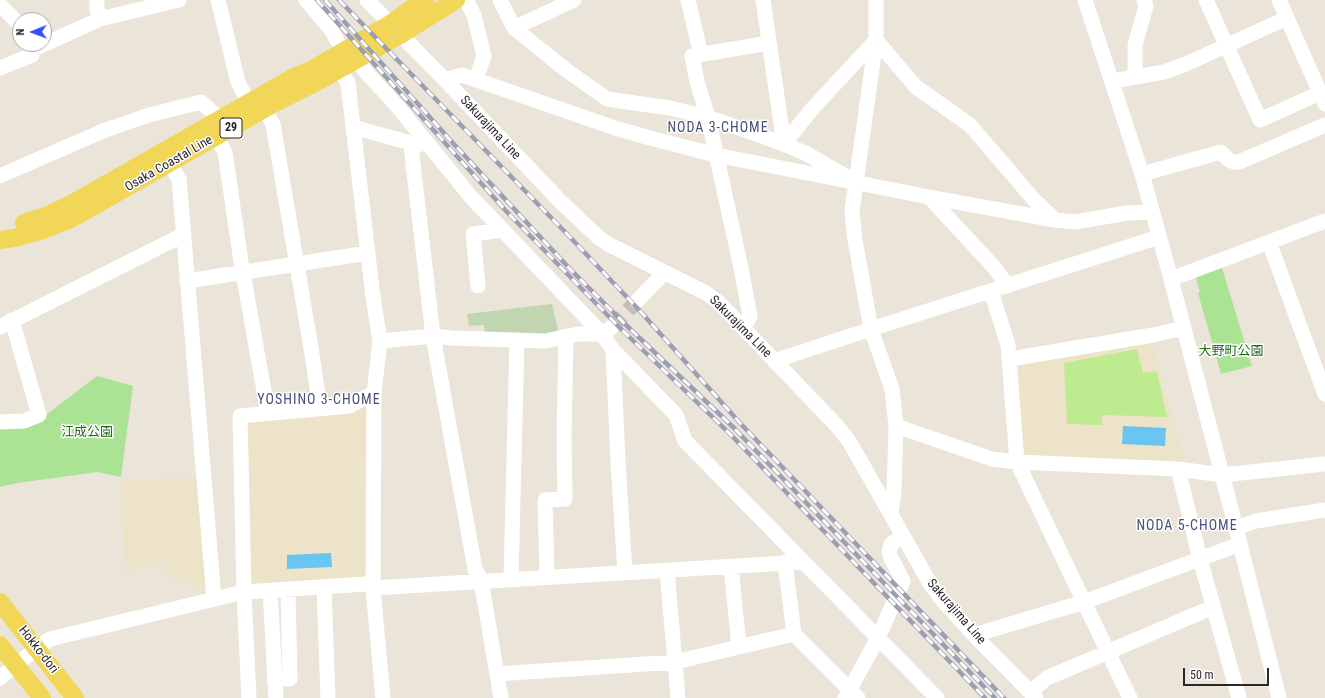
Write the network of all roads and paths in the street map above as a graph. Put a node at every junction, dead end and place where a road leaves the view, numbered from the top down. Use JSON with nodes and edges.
{"nodes":[{"id":1,"x":98,"y":0,"type":"edge"},
{"id":2,"x":178,"y":0,"type":"edge"},
{"id":3,"x":218,"y":0,"type":"edge"},
{"id":4,"x":306,"y":0,"type":"edge"},
{"id":5,"x":367,"y":0,"type":"edge"},
{"id":6,"x":425,"y":0,"type":"edge"},
{"id":7,"x":456,"y":0,"type":"edge"},
{"id":8,"x":466,"y":0,"type":"edge"},
{"id":9,"x":500,"y":0,"type":"edge"},
{"id":10,"x":574,"y":0,"type":"edge"},
{"id":11,"x":688,"y":0,"type":"edge"},
{"id":12,"x":763,"y":0,"type":"edge"},
{"id":13,"x":876,"y":0,"type":"edge"},
{"id":14,"x":1085,"y":0,"type":"edge"},
{"id":15,"x":1144,"y":0,"type":"edge"},
{"id":16,"x":1206,"y":0,"type":"edge"},
{"id":17,"x":1279,"y":0,"type":"edge"},
{"id":18,"x":0,"y":5,"type":"edge"},
{"id":19,"x":12,"y":17,"type":"edge"},
{"id":20,"x":1287,"y":18,"type":"junction"},
{"id":21,"x":100,"y":19,"type":"junction"},
{"id":22,"x":514,"y":28,"type":"junction"},
{"id":23,"x":395,"y":29,"type":"junction"},
{"id":24,"x":876,"y":40,"type":"junction"},
{"id":25,"x":52,"y":41,"type":"edge"},
{"id":26,"x":769,"y":44,"type":"junction"},
{"id":27,"x":1227,"y":46,"type":"junction"},
{"id":28,"x":28,"y":52,"type":"edge"},
{"id":29,"x":697,"y":56,"type":"junction"},
{"id":30,"x":347,"y":60,"type":"junction"},
{"id":31,"x":0,"y":68,"type":"edge"},
{"id":32,"x":1135,"y":77,"type":"junction"},
{"id":33,"x":445,"y":80,"type":"junction"},
{"id":34,"x":476,"y":80,"type":"junction"},
{"id":35,"x":1112,"y":81,"type":"junction"},
{"id":36,"x":1322,"y":98,"type":"edge"},
{"id":37,"x":256,"y":106,"type":"junction"},
{"id":38,"x":708,"y":117,"type":"junction"},
{"id":39,"x":220,"y":119,"type":"junction"},
{"id":40,"x":1325,"y":125,"type":"edge"},
{"id":41,"x":354,"y":127,"type":"junction"},
{"id":42,"x":216,"y":137,"type":"junction"},
{"id":43,"x":428,"y":144,"type":"junction"},
{"id":44,"x":784,"y":144,"type":"junction"},
{"id":45,"x":411,"y":146,"type":"junction"},
{"id":46,"x":716,"y":155,"type":"junction"},
{"id":47,"x":169,"y":163,"type":"junction"},
{"id":48,"x":1142,"y":174,"type":"junction"},
{"id":49,"x":0,"y":176,"type":"edge"},
{"id":50,"x":856,"y":183,"type":"junction"},
{"id":51,"x":928,"y":197,"type":"junction"},
{"id":52,"x":1152,"y":212,"type":"junction"},
{"id":53,"x":1055,"y":220,"type":"junction"},
{"id":54,"x":1325,"y":221,"type":"edge"},
{"id":55,"x":0,"y":228,"type":"edge"},
{"id":56,"x":503,"y":230,"type":"junction"},
{"id":57,"x":183,"y":235,"type":"junction"},
{"id":58,"x":1160,"y":237,"type":"junction"},
{"id":59,"x":0,"y":240,"type":"edge"},
{"id":60,"x":1269,"y":242,"type":"junction"},
{"id":61,"x":368,"y":254,"type":"junction"},
{"id":62,"x":297,"y":264,"type":"junction"},
{"id":63,"x":244,"y":272,"type":"junction"},
{"id":64,"x":664,"y":273,"type":"junction"},
{"id":65,"x":1171,"y":279,"type":"junction"},
{"id":66,"x":187,"y":281,"type":"junction"},
{"id":67,"x":478,"y":286,"type":"dead end"},
{"id":68,"x":1008,"y":286,"type":"junction"},
{"id":69,"x":991,"y":291,"type":"junction"},
{"id":70,"x":637,"y":301,"type":"tunnel mouth"},
{"id":71,"x":6,"y":324,"type":"edge"},
{"id":72,"x":743,"y":328,"type":"junction"},
{"id":73,"x":1184,"y":328,"type":"junction"},
{"id":74,"x":871,"y":329,"type":"junction"},
{"id":75,"x":607,"y":330,"type":"junction"},
{"id":76,"x":433,"y":336,"type":"junction"},
{"id":77,"x":566,"y":336,"type":"junction"},
{"id":78,"x":517,"y":340,"type":"junction"},
{"id":79,"x":380,"y":341,"type":"junction"},
{"id":80,"x":613,"y":350,"type":"junction"},
{"id":81,"x":1010,"y":359,"type":"junction"},
{"id":82,"x":775,"y":362,"type":"junction"},
{"id":83,"x":374,"y":393,"type":"junction"},
{"id":84,"x":1325,"y":394,"type":"edge"},
{"id":85,"x":320,"y":408,"type":"junction"},
{"id":86,"x":268,"y":413,"type":"junction"},
{"id":87,"x":0,"y":422,"type":"edge"},
{"id":88,"x":896,"y":426,"type":"junction"},
{"id":89,"x":1017,"y":462,"type":"junction"},
{"id":90,"x":1325,"y":464,"type":"edge"},
{"id":91,"x":1178,"y":469,"type":"junction"},
{"id":92,"x":1222,"y":475,"type":"junction"},
{"id":93,"x":1325,"y":510,"type":"edge"},
{"id":94,"x":891,"y":514,"type":"junction"},
{"id":95,"x":1236,"y":528,"type":"junction"},
{"id":96,"x":902,"y":534,"type":"junction"},
{"id":97,"x":1240,"y":544,"type":"junction"},
{"id":98,"x":1200,"y":559,"type":"junction"},
{"id":99,"x":784,"y":562,"type":"junction"},
{"id":100,"x":803,"y":562,"type":"junction"},
{"id":101,"x":731,"y":566,"type":"junction"},
{"id":102,"x":667,"y":570,"type":"junction"},
{"id":103,"x":625,"y":572,"type":"junction"},
{"id":104,"x":547,"y":577,"type":"junction"},
{"id":105,"x":511,"y":579,"type":"junction"},
{"id":106,"x":481,"y":580,"type":"junction"},
{"id":107,"x":324,"y":587,"type":"junction"},
{"id":108,"x":373,"y":588,"type":"junction"},
{"id":109,"x":270,"y":590,"type":"junction"},
{"id":110,"x":288,"y":590,"type":"junction"},
{"id":111,"x":244,"y":592,"type":"junction"},
{"id":112,"x":214,"y":599,"type":"junction"},
{"id":113,"x":0,"y":602,"type":"edge"},
{"id":114,"x":1084,"y":602,"type":"junction"},
{"id":115,"x":1213,"y":607,"type":"junction"},
{"id":116,"x":794,"y":634,"type":"junction"},
{"id":117,"x":974,"y":635,"type":"junction"},
{"id":118,"x":878,"y":638,"type":"junction"},
{"id":119,"x":0,"y":645,"type":"edge"},
{"id":120,"x":739,"y":647,"type":"junction"},
{"id":121,"x":37,"y":648,"type":"junction"},
{"id":122,"x":1108,"y":652,"type":"junction"},
{"id":123,"x":675,"y":662,"type":"junction"},
{"id":124,"x":16,"y":665,"type":"junction"},
{"id":125,"x":497,"y":674,"type":"junction"},
{"id":126,"x":0,"y":678,"type":"edge"},
{"id":127,"x":274,"y":680,"type":"junction"},
{"id":128,"x":851,"y":695,"type":"edge"},
{"id":129,"x":1033,"y":695,"type":"edge"},
{"id":130,"x":42,"y":698,"type":"edge"},
{"id":131,"x":75,"y":698,"type":"edge"},
{"id":132,"x":249,"y":698,"type":"edge"},
{"id":133,"x":276,"y":698,"type":"edge"},
{"id":134,"x":328,"y":698,"type":"edge"},
{"id":135,"x":383,"y":698,"type":"edge"},
{"id":136,"x":501,"y":698,"type":"edge"},
{"id":137,"x":678,"y":698,"type":"edge"},
{"id":138,"x":937,"y":698,"type":"edge"},
{"id":139,"x":1130,"y":698,"type":"edge"},
{"id":140,"x":1239,"y":698,"type":"edge"},
{"id":141,"x":1279,"y":698,"type":"edge"}],
"edges":[{"from":1,"to":21,"type":"street"},
{"from":2,"to":21,"type":"street"},
{"from":3,"to":37,"type":"street"},
{"from":4,"to":30,"type":"street"},
{"from":5,"to":23,"type":"street","name":"Sakurajima Line"},
{"from":6,"to":23,"type":"main road","name":"Osaka Coastal Line"},
{"from":7,"to":23,"type":"main road","name":"Osaka Coastal Line","number":"29"},
{"from":8,"to":34,"type":"street"},
{"from":9,"to":22,"type":"street"},
{"from":10,"to":22,"type":"street"},
{"from":11,"to":29,"type":"street"},
{"from":12,"to":26,"type":"street"},
{"from":13,"to":24,"type":"street"},
{"from":14,"to":35,"type":"street"},
{"from":15,"to":32,"type":"street"},
{"from":16,"to":27,"type":"street"},
{"from":17,"to":20,"type":"street"},
{"from":18,"to":19,"type":"street"},
{"from":20,"to":27,"type":"street"},
{"from":20,"to":36,"type":"street"},
{"from":21,"to":25,"type":"street"},
{"from":22,"to":38,"type":"street"},
{"from":23,"to":30,"type":"main road","name":"Osaka Coastal Line","number":"29"},
{"from":23,"to":33,"type":"street","name":"Sakurajima Line"},
{"from":24,"to":44,"type":"street"},
{"from":24,"to":50,"type":"street"},
{"from":24,"to":53,"type":"street"},
{"from":26,"to":29,"type":"street"},
{"from":26,"to":44,"type":"street"},
{"from":27,"to":32,"type":"street"},
{"from":27,"to":36,"type":"street"},
{"from":28,"to":31,"type":"street"},
{"from":29,"to":38,"type":"street"},
{"from":30,"to":37,"type":"main road","name":"Osaka Coastal Line","number":"29"},
{"from":30,"to":41,"type":"street"},
{"from":30,"to":43,"type":"street"},
{"from":32,"to":35,"type":"street"},
{"from":33,"to":34,"type":"street"},
{"from":33,"to":64,"type":"street","name":"Sakurajima Line"},
{"from":34,"to":46,"type":"street"},
{"from":35,"to":48,"type":"street"},
{"from":37,"to":39,"type":"main road","name":"Osaka Coastal Line"},
{"from":37,"to":42,"type":"main road","name":"Osaka Coastal Line","number":"29"},
{"from":37,"to":62,"type":"street"},
{"from":38,"to":44,"type":"street"},
{"from":38,"to":46,"type":"street"},
{"from":39,"to":49,"type":"street"},
{"from":39,"to":55,"type":"main road","name":"Osaka Coastal Line"},
{"from":40,"to":48,"type":"street"},
{"from":41,"to":45,"type":"street"},
{"from":41,"to":61,"type":"street"},
{"from":42,"to":47,"type":"main road","name":"Osaka Coastal Line","number":"29"},
{"from":42,"to":63,"type":"street"},
{"from":43,"to":45,"type":"street"},
{"from":43,"to":56,"type":"street"},
{"from":44,"to":50,"type":"street"},
{"from":45,"to":76,"type":"street"},
{"from":46,"to":50,"type":"street"},
{"from":46,"to":72,"type":"street"},
{"from":47,"to":57,"type":"street"},
{"from":47,"to":59,"type":"main road","name":"Osaka Coastal Line","number":"29"},
{"from":48,"to":52,"type":"street"},
{"from":50,"to":51,"type":"street"},
{"from":50,"to":74,"type":"street"},
{"from":51,"to":53,"type":"street"},
{"from":51,"to":68,"type":"street"},
{"from":52,"to":53,"type":"street"},
{"from":52,"to":58,"type":"street"},
{"from":54,"to":60,"type":"street"},
{"from":56,"to":67,"type":"street"},
{"from":56,"to":75,"type":"street"},
{"from":57,"to":66,"type":"street"},
{"from":57,"to":71,"type":"street"},
{"from":58,"to":65,"type":"street"},
{"from":58,"to":68,"type":"street"},
{"from":60,"to":65,"type":"street"},
{"from":60,"to":84,"type":"street"},
{"from":61,"to":62,"type":"street"},
{"from":61,"to":79,"type":"street"},
{"from":62,"to":63,"type":"street"},
{"from":62,"to":85,"type":"street"},
{"from":63,"to":66,"type":"street"},
{"from":63,"to":86,"type":"street"},
{"from":64,"to":70,"type":"street"},
{"from":64,"to":72,"type":"street","name":"Sakurajima Line"},
{"from":65,"to":73,"type":"street"},
{"from":66,"to":112,"type":"street"},
{"from":68,"to":69,"type":"street"},
{"from":69,"to":74,"type":"street"},
{"from":69,"to":81,"type":"street"},
{"from":71,"to":87,"type":"street"},
{"from":72,"to":82,"type":"street","name":"Sakurajima Line"},
{"from":73,"to":81,"type":"street"},
{"from":73,"to":92,"type":"street"},
{"from":74,"to":82,"type":"street"},
{"from":74,"to":88,"type":"street"},
{"from":75,"to":77,"type":"street"},
{"from":75,"to":80,"type":"street"},
{"from":76,"to":78,"type":"street"},
{"from":76,"to":79,"type":"street"},
{"from":76,"to":106,"type":"street"},
{"from":77,"to":78,"type":"street"},
{"from":77,"to":104,"type":"street"},
{"from":78,"to":105,"type":"street"},
{"from":79,"to":83,"type":"street"},
{"from":80,"to":100,"type":"street"},
{"from":80,"to":103,"type":"street"},
{"from":81,"to":89,"type":"street"},
{"from":82,"to":94,"type":"street","name":"Sakurajima Line"},
{"from":83,"to":85,"type":"street"},
{"from":83,"to":108,"type":"street"},
{"from":85,"to":86,"type":"street"},
{"from":86,"to":111,"type":"street"},
{"from":88,"to":89,"type":"street"},
{"from":88,"to":94,"type":"street"},
{"from":89,"to":91,"type":"street"},
{"from":89,"to":114,"type":"street"},
{"from":90,"to":92,"type":"street"},
{"from":91,"to":92,"type":"street"},
{"from":91,"to":98,"type":"street"},
{"from":92,"to":95,"type":"street"},
{"from":93,"to":95,"type":"street"},
{"from":94,"to":96,"type":"street","name":"Sakurajima Line"},
{"from":95,"to":97,"type":"street"},
{"from":96,"to":117,"type":"street","name":"Sakurajima Line"},
{"from":96,"to":118,"type":"street"},
{"from":97,"to":98,"type":"street"},
{"from":97,"to":141,"type":"street"},
{"from":98,"to":114,"type":"street"},
{"from":98,"to":115,"type":"street"},
{"from":99,"to":100,"type":"street"},
{"from":99,"to":101,"type":"street"},
{"from":99,"to":116,"type":"street"},
{"from":100,"to":118,"type":"street"},
{"from":101,"to":102,"type":"street"},
{"from":101,"to":120,"type":"street"},
{"from":102,"to":103,"type":"street"},
{"from":102,"to":123,"type":"street"},
{"from":103,"to":104,"type":"street"},
{"from":104,"to":105,"type":"street"},
{"from":105,"to":106,"type":"street"},
{"from":106,"to":108,"type":"street"},
{"from":106,"to":125,"type":"street"},
{"from":107,"to":108,"type":"street"},
{"from":107,"to":110,"type":"street"},
{"from":107,"to":134,"type":"street"},
{"from":108,"to":135,"type":"street"},
{"from":109,"to":110,"type":"street"},
{"from":109,"to":111,"type":"street"},
{"from":109,"to":127,"type":"street"},
{"from":110,"to":127,"type":"street"},
{"from":111,"to":112,"type":"street"},
{"from":111,"to":132,"type":"street"},
{"from":112,"to":121,"type":"street"},
{"from":113,"to":121,"type":"main road","name":"Hokko-dori"},
{"from":114,"to":117,"type":"street"},
{"from":114,"to":122,"type":"street"},
{"from":115,"to":122,"type":"street"},
{"from":115,"to":140,"type":"street"},
{"from":116,"to":120,"type":"street"},
{"from":116,"to":128,"type":"street"},
{"from":117,"to":129,"type":"street","name":"Sakurajima Line"},
{"from":118,"to":128,"type":"street"},
{"from":118,"to":138,"type":"street"},
{"from":119,"to":124,"type":"main road","name":"Hokko-dori"},
{"from":120,"to":123,"type":"street"},
{"from":121,"to":124,"type":"street"},
{"from":121,"to":131,"type":"main road","name":"Hokko-dori"},
{"from":122,"to":129,"type":"street"},
{"from":122,"to":139,"type":"street"},
{"from":123,"to":125,"type":"street"},
{"from":123,"to":137,"type":"street"},
{"from":124,"to":126,"type":"street"},
{"from":124,"to":130,"type":"main road","name":"Hokko-dori"},
{"from":125,"to":136,"type":"street"},
{"from":127,"to":133,"type":"street"}]}
